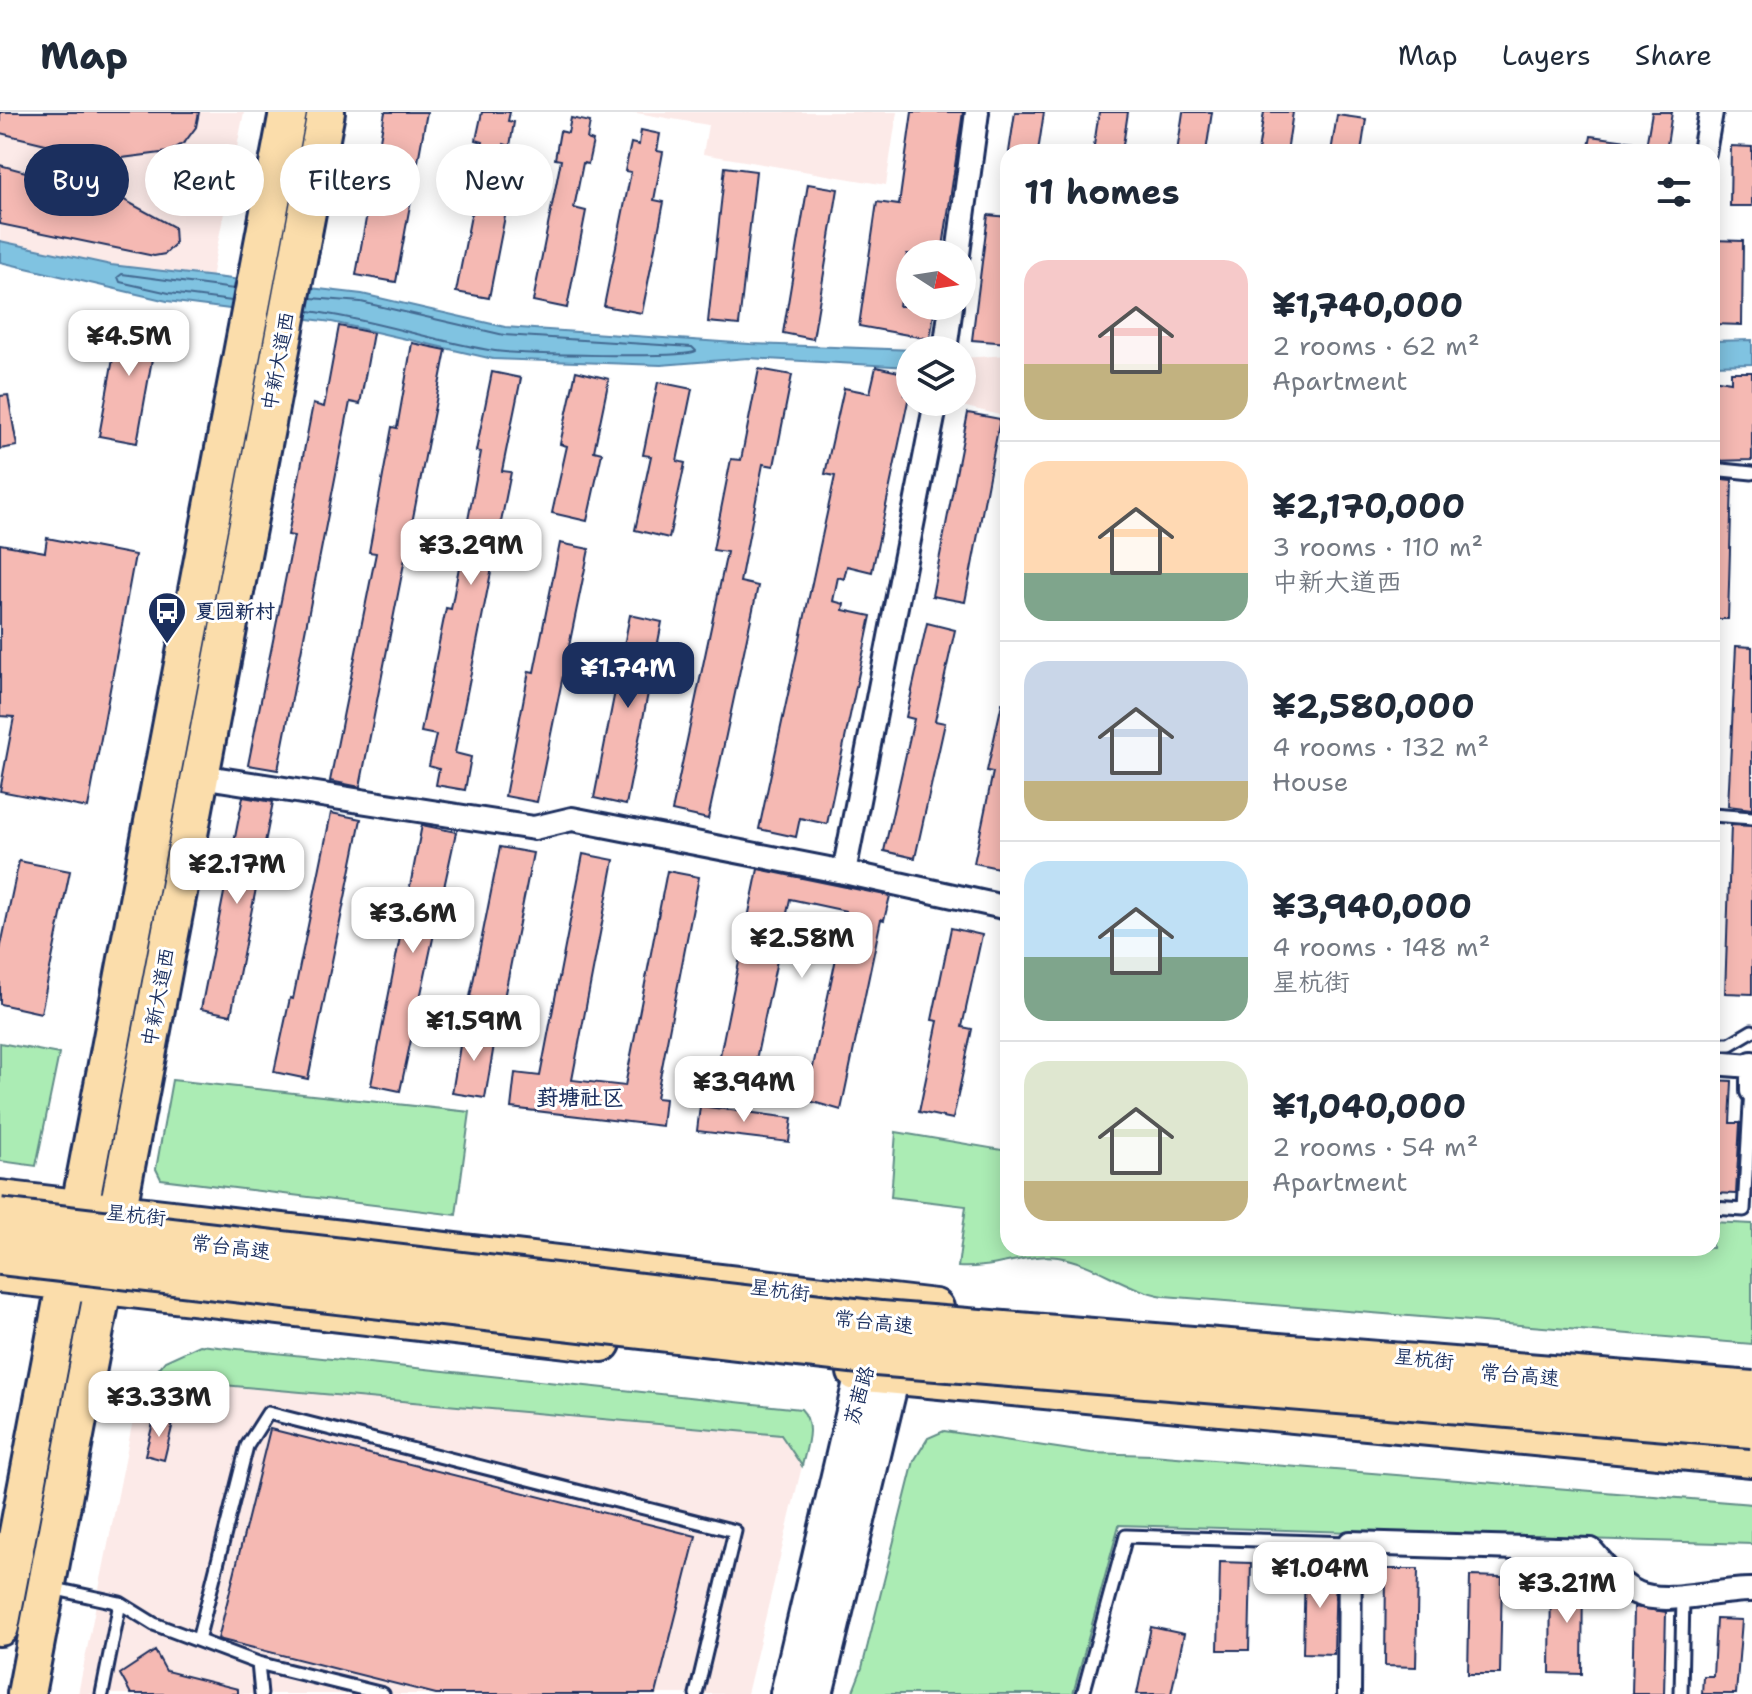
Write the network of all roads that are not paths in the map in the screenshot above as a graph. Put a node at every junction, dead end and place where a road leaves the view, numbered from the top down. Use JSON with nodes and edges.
{"nodes":[{"id":1,"x":288,"y":112,"type":"edge"},
{"id":2,"x":326,"y":112,"type":"edge"},
{"id":3,"x":977,"y":112,"type":"edge"},
{"id":4,"x":1711,"y":112,"type":"edge"},
{"id":5,"x":1705,"y":144,"type":"edge"},
{"id":6,"x":960,"y":240,"type":"edge"},
{"id":7,"x":243,"y":348,"type":"junction"},
{"id":8,"x":279,"y":355,"type":"junction"},
{"id":9,"x":933,"y":416,"type":"edge"},
{"id":10,"x":1720,"y":470,"type":"edge"},
{"id":11,"x":1752,"y":473,"type":"edge"},
{"id":12,"x":200,"y":776,"type":"junction"},
{"id":13,"x":1720,"y":816,"type":"edge"},
{"id":14,"x":1752,"y":818,"type":"edge"},
{"id":15,"x":844,"y":872,"type":"junction"},
{"id":16,"x":1000,"y":906,"type":"edge"},
{"id":17,"x":1752,"y":1031,"type":"edge"},
{"id":18,"x":1720,"y":1051,"type":"edge"},
{"id":19,"x":1740,"y":1068,"type":"edge"},
{"id":20,"x":0,"y":1199,"type":"edge"},
{"id":21,"x":1720,"y":1208,"type":"edge"},
{"id":22,"x":117,"y":1212,"type":"junction"},
{"id":23,"x":0,"y":1220,"type":"edge"},
{"id":24,"x":76,"y":1226,"type":"junction"},
{"id":25,"x":0,"y":1234,"type":"edge"},
{"id":26,"x":111,"y":1248,"type":"junction"},
{"id":27,"x":458,"y":1252,"type":"junction"},
{"id":28,"x":0,"y":1253,"type":"edge"},
{"id":29,"x":0,"y":1274,"type":"edge"},
{"id":30,"x":66,"y":1282,"type":"junction"},
{"id":31,"x":103,"y":1287,"type":"junction"},
{"id":32,"x":895,"y":1303,"type":"junction"},
{"id":33,"x":877,"y":1374,"type":"junction"},
{"id":34,"x":1752,"y":1392,"type":"edge"},
{"id":35,"x":1752,"y":1426,"type":"edge"},
{"id":36,"x":1752,"y":1458,"type":"edge"},
{"id":37,"x":1350,"y":1543,"type":"junction"},
{"id":38,"x":46,"y":1587,"type":"junction"},
{"id":39,"x":1752,"y":1590,"type":"edge"},
{"id":40,"x":1683,"y":1597,"type":"junction"},
{"id":41,"x":120,"y":1603,"type":"junction"},
{"id":42,"x":0,"y":1627,"type":"edge"},
{"id":43,"x":198,"y":1640,"type":"junction"},
{"id":44,"x":258,"y":1663,"type":"junction"},
{"id":45,"x":26,"y":1694,"type":"edge"},
{"id":46,"x":102,"y":1694,"type":"edge"},
{"id":47,"x":261,"y":1694,"type":"edge"},
{"id":48,"x":383,"y":1694,"type":"edge"},
{"id":49,"x":696,"y":1694,"type":"edge"},
{"id":50,"x":787,"y":1694,"type":"edge"},
{"id":51,"x":816,"y":1694,"type":"edge"},
{"id":52,"x":1083,"y":1694,"type":"edge"},
{"id":53,"x":1349,"y":1694,"type":"edge"},
{"id":54,"x":1681,"y":1694,"type":"edge"}],
"edges":[{"from":1,"to":7,"type":"main road","name":"中新大道西"},
{"from":2,"to":8,"type":"main road","name":"中新大道西"},
{"from":3,"to":6,"type":"street"},
{"from":4,"to":5,"type":"street"},
{"from":7,"to":8,"type":"main road"},
{"from":7,"to":24,"type":"main road","name":"中新大道西"},
{"from":8,"to":12,"type":"main road","name":"中新大道西"},
{"from":9,"to":15,"type":"street"},
{"from":10,"to":11,"type":"lane"},
{"from":12,"to":15,"type":"street"},
{"from":12,"to":22,"type":"main road","name":"中新大道西"},
{"from":13,"to":14,"type":"lane"},
{"from":15,"to":16,"type":"street"},
{"from":17,"to":19,"type":"lane"},
{"from":18,"to":19,"type":"lane"},
{"from":19,"to":21,"type":"lane"},
{"from":20,"to":24,"type":"main road","name":"星杭街"},
{"from":22,"to":24,"type":"main road","name":"星杭街"},
{"from":22,"to":26,"type":"main road","name":"中新大道西"},
{"from":22,"to":27,"type":"main road","name":"星杭街"},
{"from":23,"to":34,"type":"highway","name":"常台高速","bridge":true},
{"from":24,"to":25,"type":"main road"},
{"from":24,"to":30,"type":"main road","name":"中新大道西"},
{"from":26,"to":27,"type":"main road"},
{"from":26,"to":30,"type":"main road"},
{"from":26,"to":31,"type":"main road","name":"中新大道西"},
{"from":27,"to":32,"type":"main road","name":"星杭街"},
{"from":28,"to":35,"type":"highway","name":"常台高速","bridge":true},
{"from":29,"to":30,"type":"main road"},
{"from":30,"to":31,"type":"main road"},
{"from":30,"to":42,"type":"main road","name":"中新大道西"},
{"from":31,"to":33,"type":"main road"},
{"from":31,"to":38,"type":"main road","name":"中新大道西"},
{"from":32,"to":33,"type":"main road","name":"苏茜路"},
{"from":32,"to":34,"type":"main road","name":"星杭街"},
{"from":33,"to":36,"type":"main road"},
{"from":33,"to":50,"type":"main road","name":"苏茜路"},
{"from":33,"to":51,"type":"main road","name":"苏茜路"},
{"from":37,"to":40,"type":"street"},
{"from":37,"to":52,"type":"lane"},
{"from":37,"to":53,"type":"street"},
{"from":38,"to":41,"type":"lane"},
{"from":38,"to":45,"type":"main road","name":"中新大道西"},
{"from":39,"to":40,"type":"street"},
{"from":40,"to":54,"type":"lane"},
{"from":41,"to":43,"type":"lane"},
{"from":41,"to":46,"type":"lane"},
{"from":43,"to":44,"type":"lane"},
{"from":43,"to":49,"type":"lane"},
{"from":44,"to":47,"type":"lane"},
{"from":44,"to":48,"type":"lane"}]}
